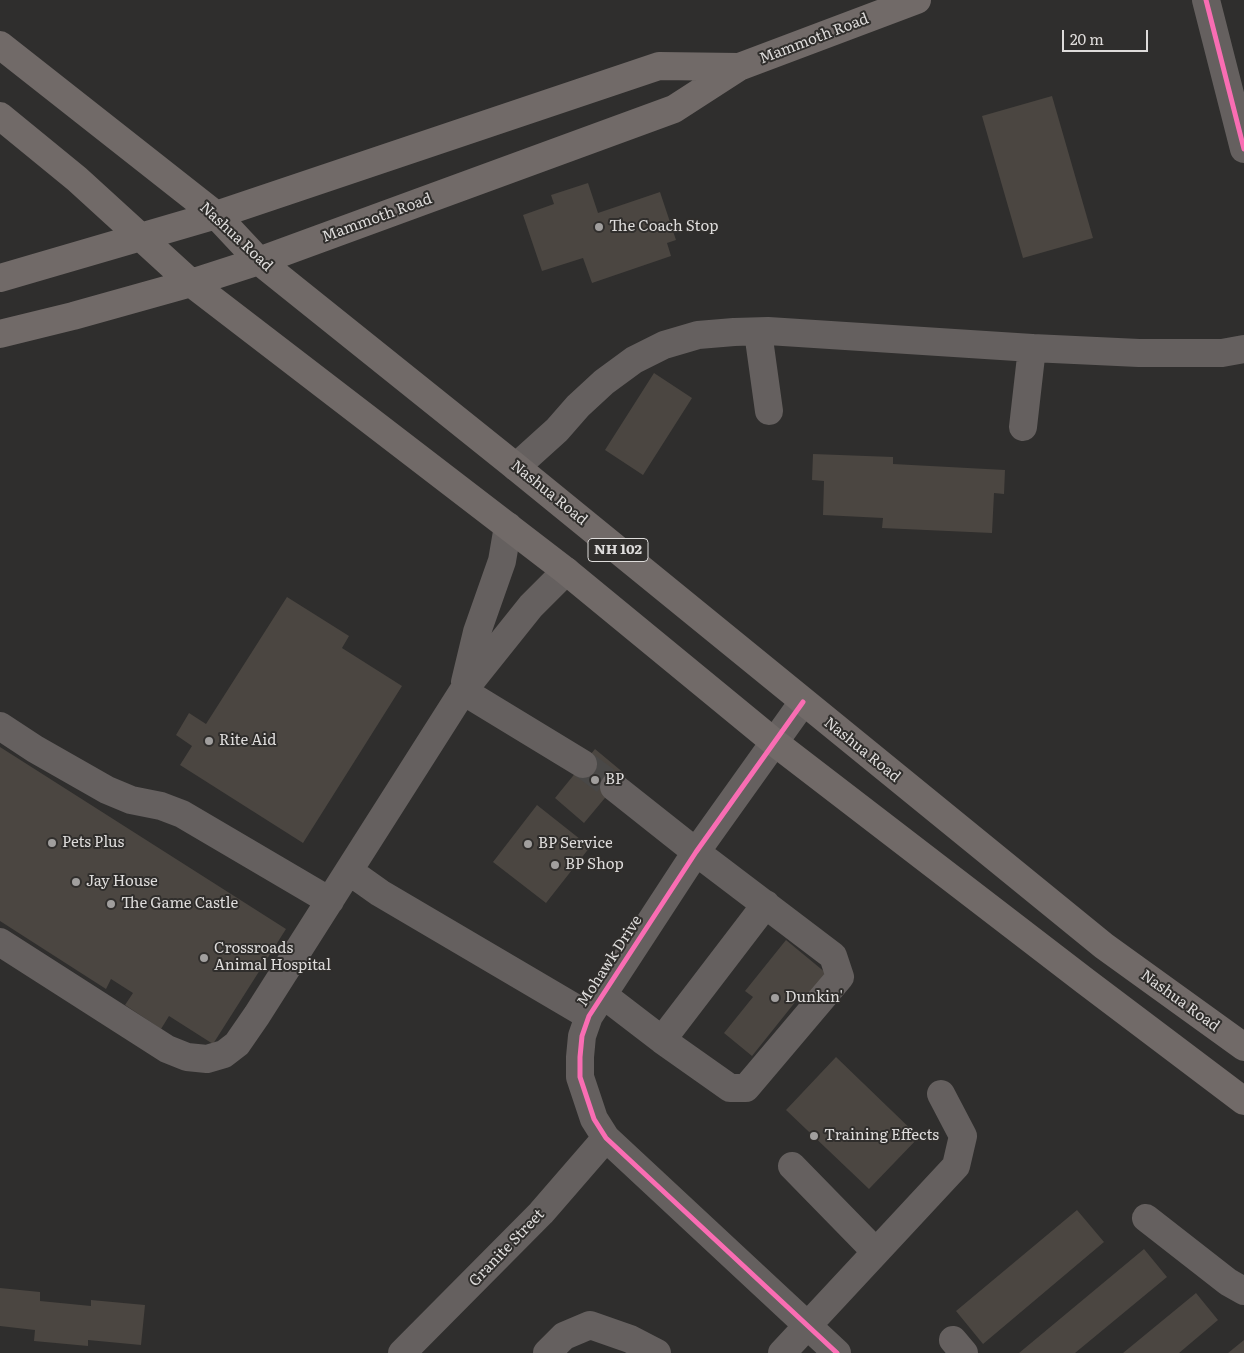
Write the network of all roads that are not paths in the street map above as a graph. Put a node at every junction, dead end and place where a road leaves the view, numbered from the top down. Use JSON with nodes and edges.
{"nodes":[{"id":1,"x":917,"y":0,"type":"edge"},
{"id":2,"x":1206,"y":0,"type":"edge"},
{"id":3,"x":0,"y":45,"type":"edge"},
{"id":4,"x":739,"y":67,"type":"junction"},
{"id":5,"x":0,"y":116,"type":"edge"},
{"id":6,"x":1244,"y":149,"type":"edge"},
{"id":7,"x":216,"y":215,"type":"junction"},
{"id":8,"x":140,"y":238,"type":"junction"},
{"id":9,"x":259,"y":261,"type":"junction"},
{"id":10,"x":0,"y":278,"type":"edge"},
{"id":11,"x":191,"y":283,"type":"junction"},
{"id":12,"x":758,"y":332,"type":"junction"},
{"id":13,"x":0,"y":334,"type":"edge"},
{"id":14,"x":1032,"y":348,"type":"junction"},
{"id":15,"x":1244,"y":349,"type":"edge"},
{"id":16,"x":769,"y":411,"type":"dead end"},
{"id":17,"x":1023,"y":427,"type":"dead end"},
{"id":18,"x":516,"y":467,"type":"junction"},
{"id":19,"x":508,"y":526,"type":"junction"},
{"id":20,"x":566,"y":571,"type":"junction"},
{"id":21,"x":463,"y":691,"type":"junction"},
{"id":22,"x":803,"y":702,"type":"junction"},
{"id":23,"x":0,"y":726,"type":"edge"},
{"id":24,"x":774,"y":742,"type":"junction"},
{"id":25,"x":583,"y":764,"type":"tunnel mouth"},
{"id":26,"x":614,"y":787,"type":"tunnel mouth"},
{"id":27,"x":696,"y":852,"type":"junction"},
{"id":28,"x":349,"y":871,"type":"junction"},
{"id":29,"x":330,"y":901,"type":"junction"},
{"id":30,"x":766,"y":904,"type":"junction"},
{"id":31,"x":0,"y":942,"type":"edge"},
{"id":32,"x":596,"y":1005,"type":"junction"},
{"id":33,"x":662,"y":1040,"type":"junction"},
{"id":34,"x":1244,"y":1047,"type":"edge"},
{"id":35,"x":941,"y":1094,"type":"dead end"},
{"id":36,"x":1244,"y":1102,"type":"edge"},
{"id":37,"x":606,"y":1138,"type":"junction"},
{"id":38,"x":792,"y":1166,"type":"dead end"},
{"id":39,"x":1146,"y":1218,"type":"dead end"},
{"id":40,"x":876,"y":1252,"type":"junction"},
{"id":41,"x":1244,"y":1291,"type":"edge"},
{"id":42,"x":808,"y":1326,"type":"junction"},
{"id":43,"x":623,"y":1346,"type":"edge"},
{"id":44,"x":402,"y":1353,"type":"edge"},
{"id":45,"x":547,"y":1353,"type":"edge"},
{"id":46,"x":657,"y":1353,"type":"edge"},
{"id":47,"x":782,"y":1353,"type":"edge"},
{"id":48,"x":837,"y":1353,"type":"edge"}],
"edges":[{"from":1,"to":4,"type":"main road","name":"Mammoth Road"},
{"from":2,"to":6,"type":"street"},
{"from":3,"to":7,"type":"main road","name":"Nashua Road","number":"NH 102"},
{"from":4,"to":7,"type":"main road","name":"Mammoth Road"},
{"from":4,"to":9,"type":"main road","name":"Mammoth Road"},
{"from":5,"to":8,"type":"main road","number":"NH 102"},
{"from":7,"to":8,"type":"main road","name":"Mammoth Road"},
{"from":7,"to":9,"type":"main road","name":"Nashua Road","number":"NH 102"},
{"from":8,"to":10,"type":"main road","name":"Mammoth Road"},
{"from":8,"to":11,"type":"main road","number":"NH 102"},
{"from":9,"to":11,"type":"main road","name":"Mammoth Road"},
{"from":9,"to":18,"type":"main road","name":"Nashua Road","number":"NH 102"},
{"from":11,"to":13,"type":"main road","name":"Mammoth Road"},
{"from":11,"to":19,"type":"main road","number":"NH 102"},
{"from":12,"to":14,"type":"street"},
{"from":12,"to":16,"type":"street"},
{"from":12,"to":18,"type":"street"},
{"from":14,"to":15,"type":"street"},
{"from":14,"to":17,"type":"street"},
{"from":18,"to":22,"type":"main road","name":"Nashua Road","number":"NH 102"},
{"from":19,"to":20,"type":"main road","number":"NH 102"},
{"from":19,"to":21,"type":"street"},
{"from":20,"to":21,"type":"street"},
{"from":20,"to":24,"type":"main road","number":"NH 102"},
{"from":21,"to":25,"type":"street"},
{"from":21,"to":28,"type":"street"},
{"from":22,"to":24,"type":"street","name":"Mohawk Drive"},
{"from":22,"to":34,"type":"main road","name":"Nashua Road","number":"NH 102"},
{"from":23,"to":29,"type":"street"},
{"from":24,"to":27,"type":"street","name":"Mohawk Drive"},
{"from":24,"to":36,"type":"main road","number":"NH 102"},
{"from":26,"to":27,"type":"street"},
{"from":27,"to":30,"type":"street"},
{"from":27,"to":32,"type":"street","name":"Mohawk Drive"},
{"from":28,"to":29,"type":"street"},
{"from":28,"to":32,"type":"street","name":"Mohawk Drive"},
{"from":29,"to":31,"type":"street"},
{"from":30,"to":33,"type":"street"},
{"from":30,"to":33,"type":"street"},
{"from":32,"to":33,"type":"street"},
{"from":32,"to":37,"type":"street","name":"Mohawk Drive"},
{"from":35,"to":40,"type":"street"},
{"from":37,"to":42,"type":"street","name":"Mohawk Drive"},
{"from":37,"to":44,"type":"street","name":"Granite Street"},
{"from":38,"to":40,"type":"street"},
{"from":39,"to":41,"type":"street"},
{"from":40,"to":42,"type":"street"},
{"from":42,"to":47,"type":"street"},
{"from":42,"to":48,"type":"street","name":"Mohawk Drive"},
{"from":43,"to":45,"type":"street"},
{"from":43,"to":46,"type":"street"}]}
